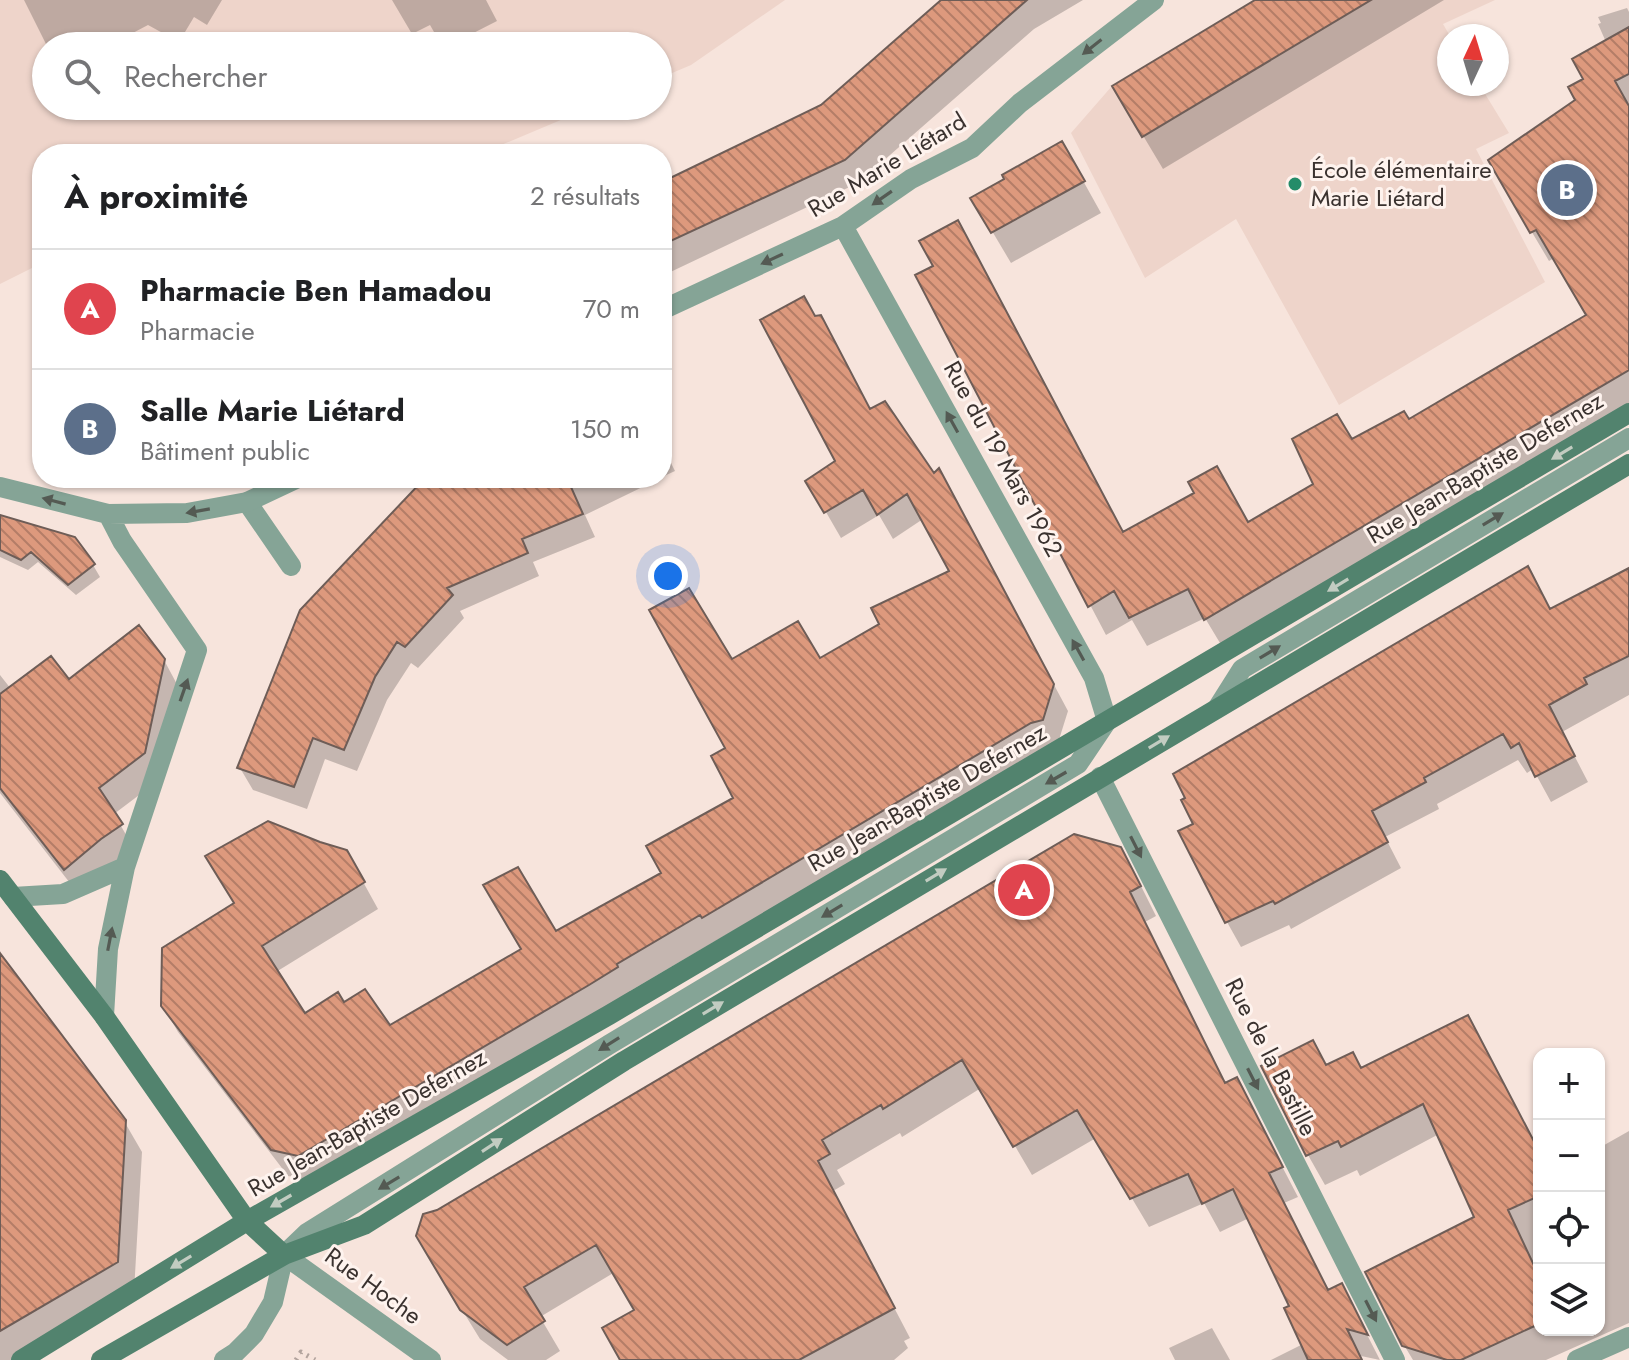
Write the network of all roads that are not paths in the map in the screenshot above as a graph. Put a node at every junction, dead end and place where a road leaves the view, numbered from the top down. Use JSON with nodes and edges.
{"nodes":[{"id":1,"x":1154,"y":0,"type":"edge"},
{"id":2,"x":843,"y":226,"type":"junction"},
{"id":3,"x":672,"y":305,"type":"edge"},
{"id":4,"x":1629,"y":413,"type":"edge"},
{"id":5,"x":1629,"y":438,"type":"edge"},
{"id":6,"x":1629,"y":464,"type":"edge"},
{"id":7,"x":0,"y":487,"type":"edge"},
{"id":8,"x":277,"y":488,"type":"edge"},
{"id":9,"x":247,"y":502,"type":"junction"},
{"id":10,"x":108,"y":514,"type":"junction"},
{"id":11,"x":291,"y":566,"type":"dead end"},
{"id":12,"x":1218,"y":707,"type":"junction"},
{"id":13,"x":1107,"y":721,"type":"junction"},
{"id":14,"x":1100,"y":777,"type":"junction"},
{"id":15,"x":125,"y":867,"type":"junction"},
{"id":16,"x":0,"y":880,"type":"edge"},
{"id":17,"x":13,"y":897,"type":"junction"},
{"id":18,"x":104,"y":1016,"type":"junction"},
{"id":19,"x":247,"y":1221,"type":"junction"},
{"id":20,"x":284,"y":1255,"type":"junction"},
{"id":21,"x":1629,"y":1337,"type":"edge"},
{"id":22,"x":21,"y":1360,"type":"edge"},
{"id":23,"x":101,"y":1360,"type":"edge"},
{"id":24,"x":224,"y":1360,"type":"edge"},
{"id":25,"x":431,"y":1360,"type":"edge"},
{"id":26,"x":1395,"y":1360,"type":"edge"},
{"id":27,"x":1577,"y":1360,"type":"edge"}],
"edges":[{"from":1,"to":2,"type":"street","name":"Rue Marie Liétard","one_way":true},
{"from":2,"to":3,"type":"street","name":"Rue Marie Liétard","one_way":true},
{"from":13,"to":2,"type":"street","name":"Rue du 19 Mars 1962","one_way":true},
{"from":4,"to":13,"type":"main road","name":"Rue Jean-Baptiste Defernez","one_way":true},
{"from":12,"to":5,"type":"street","one_way":true},
{"from":6,"to":12,"type":"main road"},
{"from":10,"to":7,"type":"street","one_way":true},
{"from":8,"to":9,"type":"street"},
{"from":9,"to":10,"type":"street","one_way":true},
{"from":9,"to":11,"type":"street"},
{"from":15,"to":10,"type":"street","one_way":true},
{"from":14,"to":12,"type":"main road","one_way":true},
{"from":13,"to":19,"type":"main road","name":"Rue Jean-Baptiste Defernez","one_way":true},
{"from":13,"to":20,"type":"street","one_way":true},
{"from":20,"to":14,"type":"main road","one_way":true},
{"from":14,"to":26,"type":"street","name":"Rue de la Bastille","one_way":true},
{"from":15,"to":17,"type":"street"},
{"from":18,"to":15,"type":"street","one_way":true},
{"from":16,"to":17,"type":"main road"},
{"from":17,"to":18,"type":"main road"},
{"from":18,"to":19,"type":"main road"},
{"from":19,"to":20,"type":"main road"},
{"from":19,"to":22,"type":"main road","name":"Rue Jean-Baptiste Defernez","one_way":true},
{"from":20,"to":23,"type":"main road"},
{"from":20,"to":24,"type":"street"},
{"from":20,"to":25,"type":"street","name":"Rue Hoche"},
{"from":21,"to":27,"type":"street"}]}
